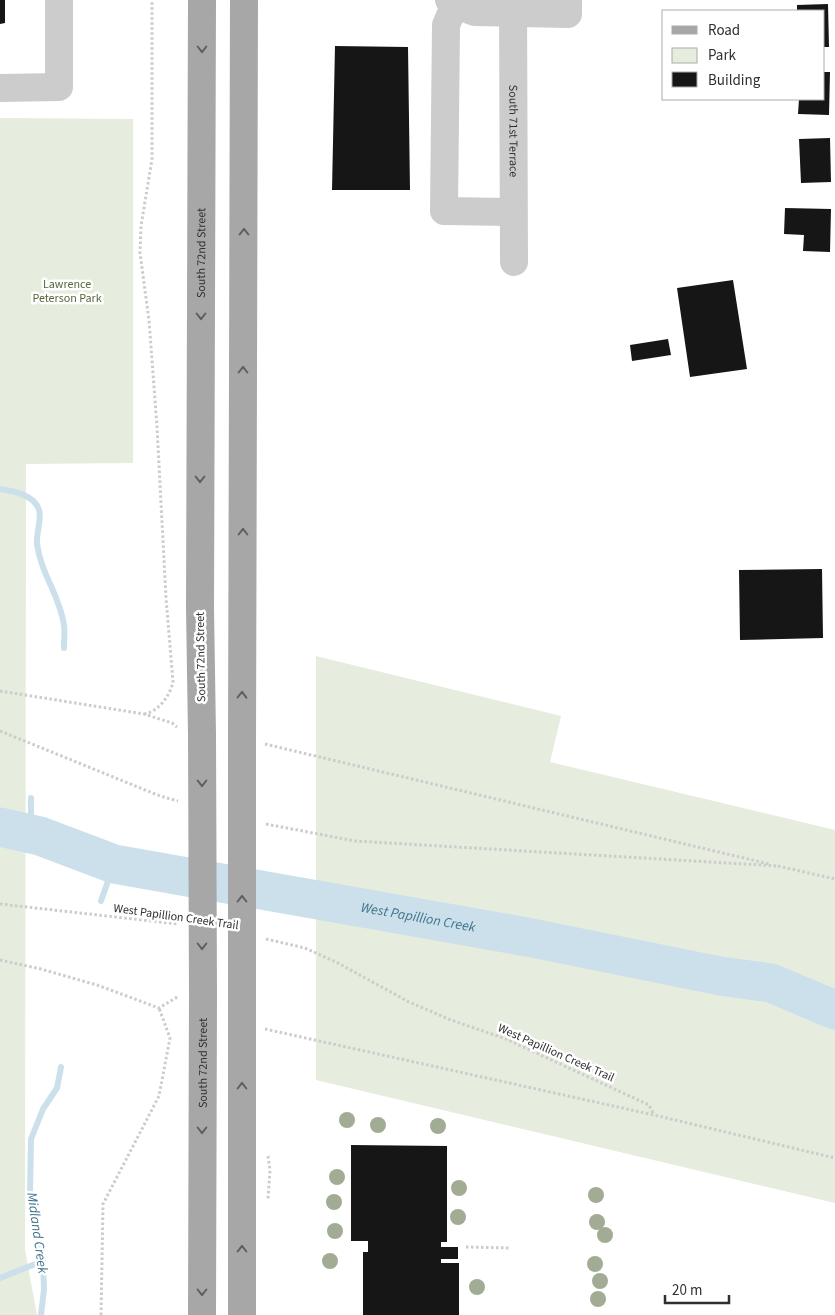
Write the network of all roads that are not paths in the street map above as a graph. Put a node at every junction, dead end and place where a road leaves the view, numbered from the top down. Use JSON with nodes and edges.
{"nodes":[{"id":1,"x":59,"y":0,"type":"edge"},
{"id":2,"x":202,"y":0,"type":"edge"},
{"id":3,"x":244,"y":0,"type":"edge"},
{"id":4,"x":568,"y":0,"type":"edge"},
{"id":5,"x":452,"y":2,"type":"edge"},
{"id":6,"x":513,"y":7,"type":"edge"},
{"id":7,"x":0,"y":88,"type":"edge"},
{"id":8,"x":513,"y":212,"type":"junction"},
{"id":9,"x":514,"y":262,"type":"dead end"},
{"id":10,"x":202,"y":1315,"type":"edge"},
{"id":11,"x":242,"y":1315,"type":"edge"}],
"edges":[{"from":1,"to":7,"type":"street"},
{"from":2,"to":10,"type":"main road","name":"South 72nd Street","one_way":true,"bridge":true},
{"from":11,"to":3,"type":"main road","one_way":true,"bridge":true},
{"from":4,"to":6,"type":"street"},
{"from":5,"to":6,"type":"street"},
{"from":5,"to":8,"type":"street"},
{"from":6,"to":8,"type":"street","name":"South 71st Terrace"},
{"from":8,"to":9,"type":"street","name":"South 71st Terrace"}]}
